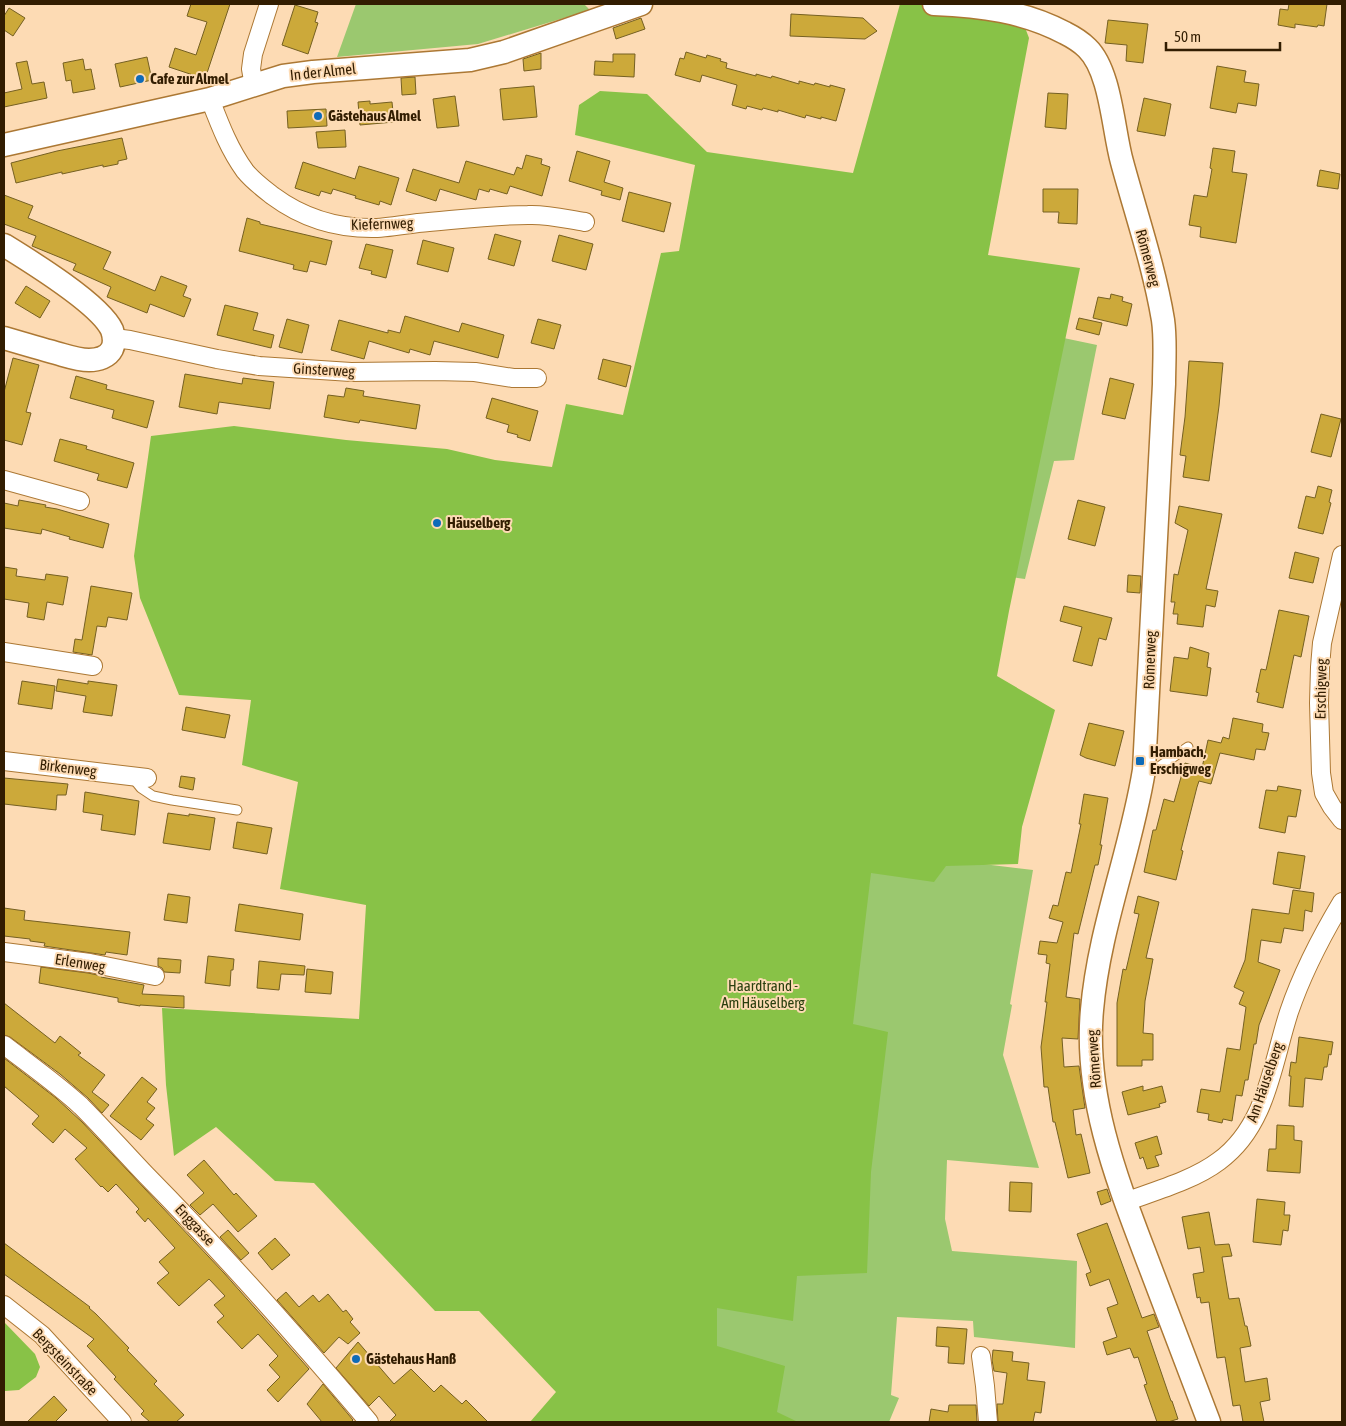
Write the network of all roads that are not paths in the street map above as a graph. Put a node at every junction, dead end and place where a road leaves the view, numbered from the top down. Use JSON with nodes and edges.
{"nodes":[{"id":1,"x":269,"y":4,"type":"edge"},
{"id":2,"x":641,"y":4,"type":"edge"},
{"id":3,"x":934,"y":4,"type":"edge"},
{"id":4,"x":254,"y":86,"type":"junction"},
{"id":5,"x":210,"y":100,"type":"junction"},
{"id":6,"x":4,"y":145,"type":"edge"},
{"id":7,"x":585,"y":222,"type":"dead end"},
{"id":8,"x":4,"y":245,"type":"edge"},
{"id":9,"x":4,"y":338,"type":"edge"},
{"id":10,"x":114,"y":338,"type":"junction"},
{"id":11,"x":537,"y":378,"type":"dead end"},
{"id":12,"x":4,"y":480,"type":"edge"},
{"id":13,"x":80,"y":500,"type":"dead end"},
{"id":14,"x":1342,"y":555,"type":"edge"},
{"id":15,"x":4,"y":652,"type":"edge"},
{"id":16,"x":94,"y":666,"type":"dead end"},
{"id":17,"x":1188,"y":747,"type":"dead end"},
{"id":18,"x":4,"y":761,"type":"edge"},
{"id":19,"x":139,"y":777,"type":"joint"},
{"id":20,"x":1143,"y":778,"type":"junction"},
{"id":21,"x":237,"y":810,"type":"dead end"},
{"id":22,"x":1342,"y":820,"type":"edge"},
{"id":23,"x":1342,"y":902,"type":"edge"},
{"id":24,"x":4,"y":952,"type":"edge"},
{"id":25,"x":155,"y":976,"type":"dead end"},
{"id":26,"x":4,"y":1045,"type":"edge"},
{"id":27,"x":1125,"y":1202,"type":"junction"},
{"id":28,"x":4,"y":1305,"type":"edge"},
{"id":29,"x":981,"y":1356,"type":"dead end"},
{"id":30,"x":122,"y":1422,"type":"edge"},
{"id":31,"x":368,"y":1422,"type":"edge"},
{"id":32,"x":988,"y":1422,"type":"edge"},
{"id":33,"x":1209,"y":1422,"type":"edge"}],
"edges":[{"from":1,"to":4,"type":"street"},
{"from":2,"to":4,"type":"street","name":"In der Almel"},
{"from":3,"to":20,"type":"street","name":"Römerweg"},
{"from":4,"to":5,"type":"street","name":"In der Almel"},
{"from":5,"to":6,"type":"street","name":"In der Almel"},
{"from":5,"to":7,"type":"street","name":"Kiefernweg"},
{"from":8,"to":10,"type":"street"},
{"from":9,"to":10,"type":"street"},
{"from":10,"to":11,"type":"street","name":"Ginsterweg"},
{"from":12,"to":13,"type":"street"},
{"from":14,"to":22,"type":"street","name":"Erschigweg"},
{"from":15,"to":16,"type":"street"},
{"from":17,"to":20,"type":"lane"},
{"from":18,"to":19,"type":"street","name":"Birkenweg"},
{"from":19,"to":21,"type":"lane","name":"Birkenweg"},
{"from":20,"to":27,"type":"street","name":"Römerweg"},
{"from":23,"to":27,"type":"street","name":"Am Häuselberg"},
{"from":24,"to":25,"type":"street","name":"Erlenweg"},
{"from":26,"to":31,"type":"street","name":"Enggasse"},
{"from":27,"to":33,"type":"street","name":"Römerweg"},
{"from":28,"to":30,"type":"street","name":"Bergsteinstraße"},
{"from":29,"to":32,"type":"street"}]}
